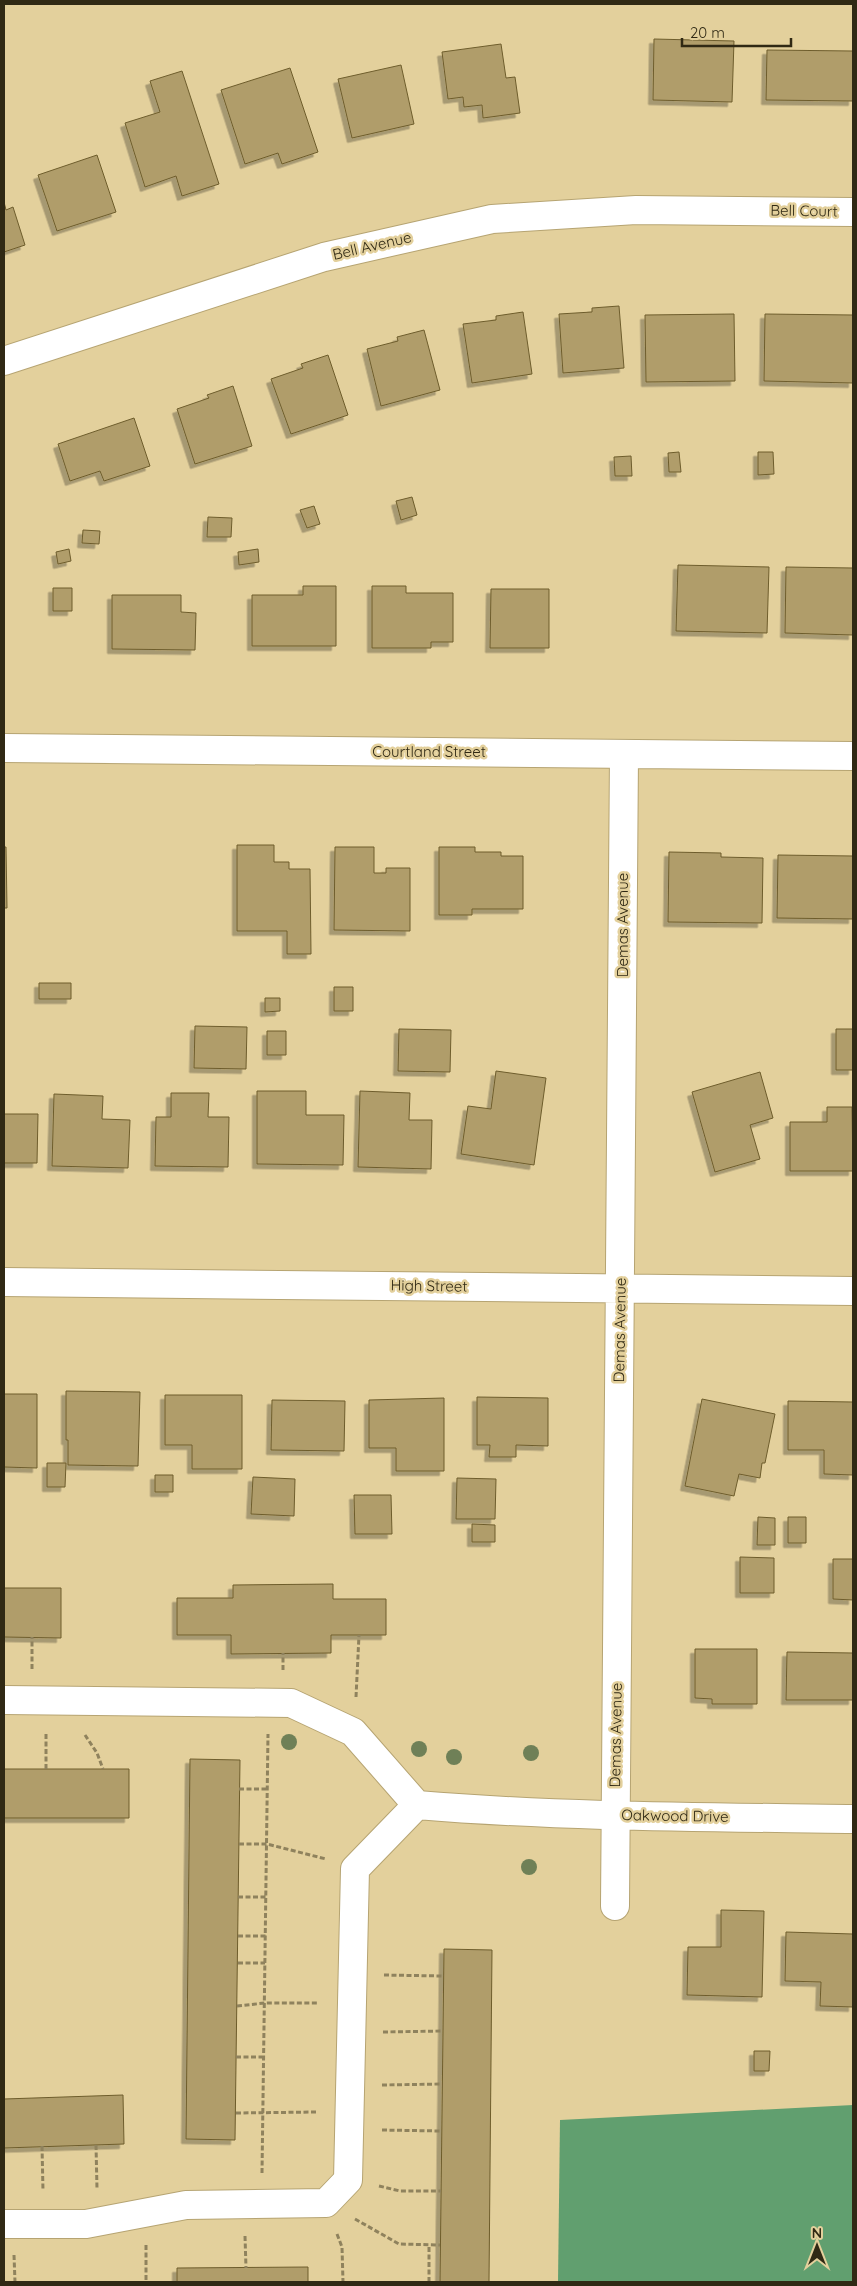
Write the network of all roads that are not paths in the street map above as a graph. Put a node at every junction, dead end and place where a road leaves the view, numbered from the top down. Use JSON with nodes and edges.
{"nodes":[{"id":1,"x":755,"y":211,"type":"joint"},
{"id":2,"x":853,"y":212,"type":"edge"},
{"id":3,"x":4,"y":361,"type":"edge"},
{"id":4,"x":4,"y":748,"type":"edge"},
{"id":5,"x":624,"y":754,"type":"junction"},
{"id":6,"x":853,"y":756,"type":"edge"},
{"id":7,"x":4,"y":1282,"type":"edge"},
{"id":8,"x":620,"y":1289,"type":"junction"},
{"id":9,"x":853,"y":1291,"type":"edge"},
{"id":10,"x":4,"y":1700,"type":"edge"},
{"id":11,"x":417,"y":1805,"type":"junction"},
{"id":12,"x":615,"y":1816,"type":"junction"},
{"id":13,"x":853,"y":1818,"type":"edge"},
{"id":14,"x":615,"y":1906,"type":"dead end"},
{"id":15,"x":4,"y":2224,"type":"edge"}],
"edges":[{"from":1,"to":2,"type":"street","name":"Bell Court"},
{"from":1,"to":3,"type":"street","name":"Bell Avenue"},
{"from":4,"to":5,"type":"street","name":"Courtland Street"},
{"from":5,"to":6,"type":"street","name":"Courtland Street"},
{"from":5,"to":8,"type":"street","name":"Demas Avenue"},
{"from":7,"to":8,"type":"street","name":"High Street"},
{"from":8,"to":9,"type":"street","name":"High Street"},
{"from":8,"to":12,"type":"street","name":"Demas Avenue"},
{"from":10,"to":11,"type":"street"},
{"from":11,"to":12,"type":"street","name":"Oakwood Drive"},
{"from":11,"to":15,"type":"street"},
{"from":12,"to":13,"type":"street","name":"Oakwood Drive"},
{"from":12,"to":14,"type":"street","name":"Demas Avenue"}]}
